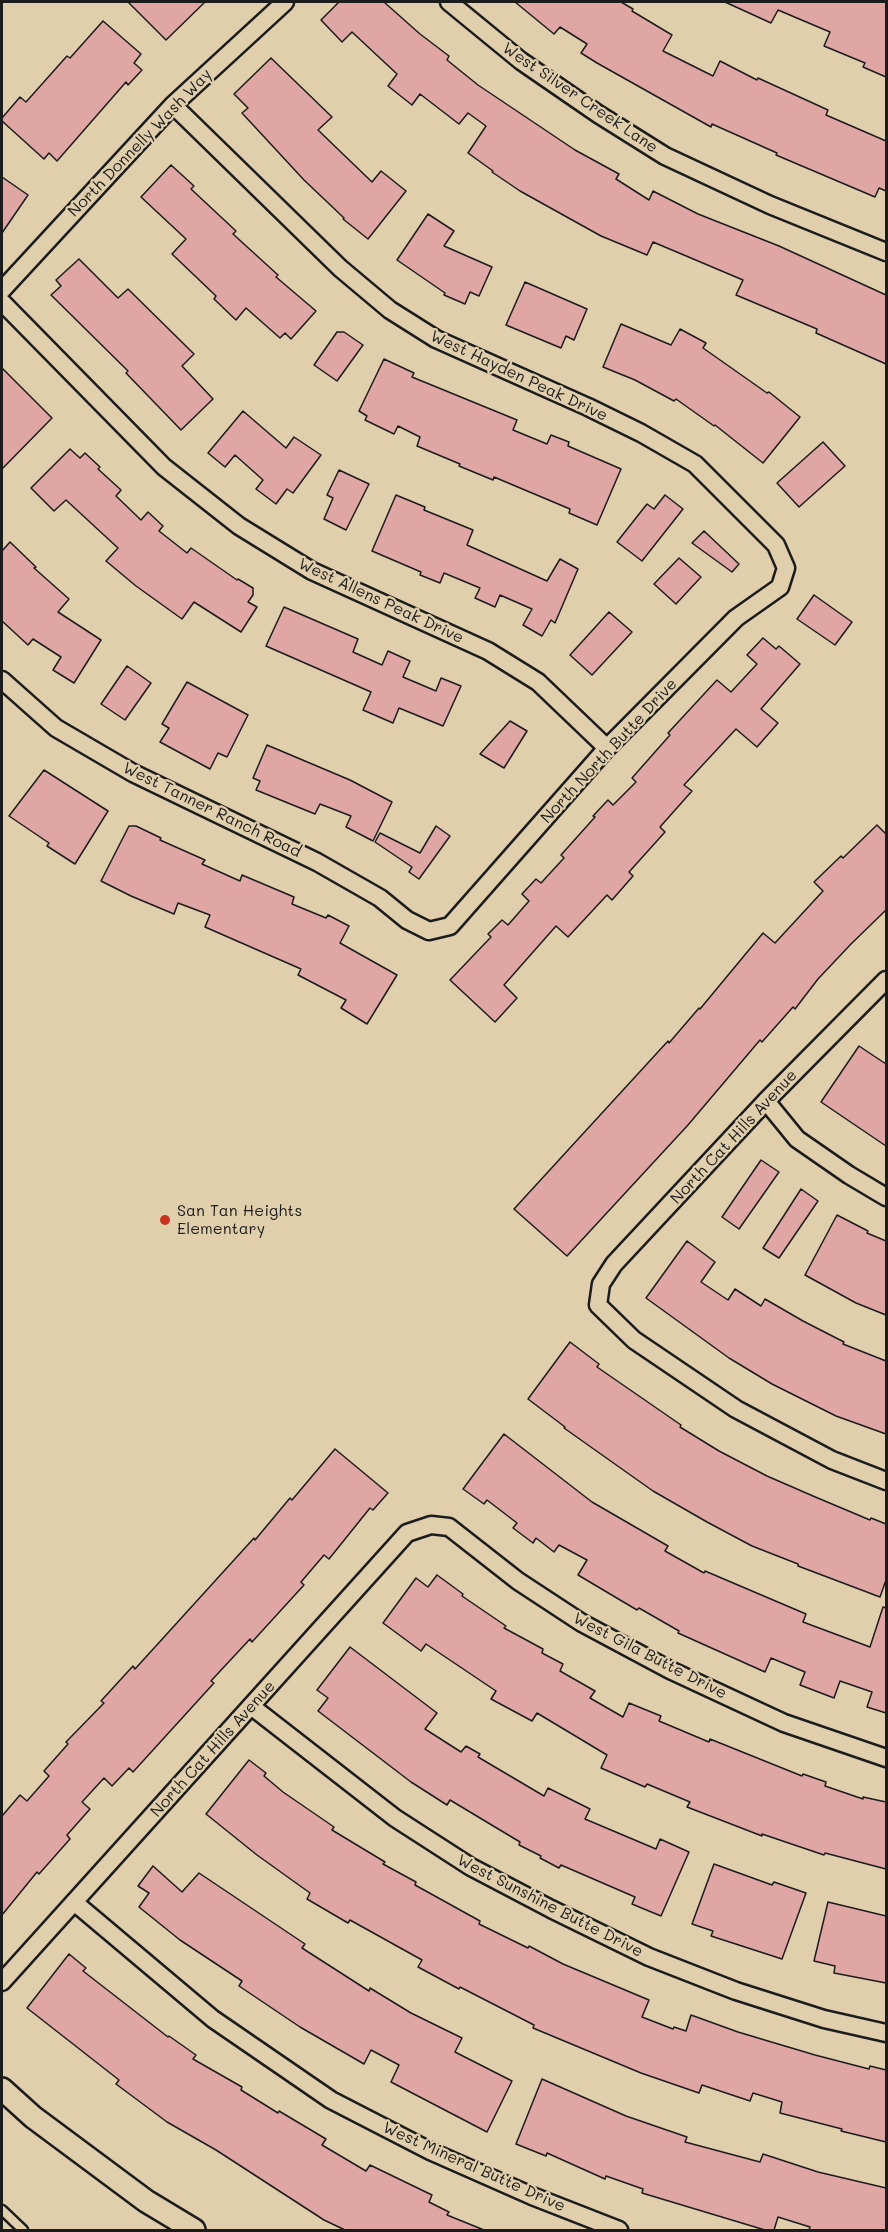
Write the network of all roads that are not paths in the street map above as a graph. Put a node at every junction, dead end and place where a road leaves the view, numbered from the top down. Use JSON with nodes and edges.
{"nodes":[{"id":1,"x":285,"y":2,"type":"edge"},
{"id":2,"x":449,"y":2,"type":"edge"},
{"id":3,"x":173,"y":105,"type":"junction"},
{"id":4,"x":886,"y":252,"type":"edge"},
{"id":5,"x":2,"y":290,"type":"edge"},
{"id":6,"x":2,"y":302,"type":"edge"},
{"id":7,"x":786,"y":568,"type":"joint"},
{"id":8,"x":2,"y":680,"type":"edge"},
{"id":9,"x":607,"y":748,"type":"junction"},
{"id":10,"x":429,"y":931,"type":"joint"},
{"id":11,"x":886,"y":980,"type":"edge"},
{"id":12,"x":766,"y":1101,"type":"junction"},
{"id":13,"x":886,"y":1197,"type":"edge"},
{"id":14,"x":886,"y":1480,"type":"edge"},
{"id":15,"x":431,"y":1525,"type":"joint"},
{"id":16,"x":251,"y":1706,"type":"junction"},
{"id":17,"x":886,"y":1758,"type":"edge"},
{"id":18,"x":74,"y":1902,"type":"junction"},
{"id":19,"x":2,"y":1982,"type":"edge"},
{"id":20,"x":886,"y":2033,"type":"edge"},
{"id":21,"x":2,"y":2089,"type":"edge"},
{"id":22,"x":2,"y":2210,"type":"edge"},
{"id":23,"x":23,"y":2230,"type":"edge"},
{"id":24,"x":194,"y":2230,"type":"edge"},
{"id":25,"x":619,"y":2230,"type":"edge"}],
"edges":[{"from":1,"to":3,"type":"street","name":"North Donnelly Wash Way"},
{"from":2,"to":4,"type":"street","name":"West Silver Creek Lane"},
{"from":3,"to":5,"type":"street","name":"North Donnelly Wash Way"},
{"from":3,"to":7,"type":"street","name":"West Hayden Peak Drive"},
{"from":6,"to":9,"type":"street","name":"West Allens Peak Drive"},
{"from":7,"to":9,"type":"street","name":"North North Butte Drive"},
{"from":8,"to":10,"type":"street","name":"West Tanner Ranch Road"},
{"from":9,"to":10,"type":"street","name":"North North Butte Drive"},
{"from":11,"to":12,"type":"street","name":"North Cat Hills Avenue"},
{"from":12,"to":13,"type":"street"},
{"from":12,"to":14,"type":"street","name":"North Cat Hills Avenue"},
{"from":15,"to":16,"type":"street","name":"North Cat Hills Avenue"},
{"from":15,"to":17,"type":"street","name":"West Gila Butte Drive"},
{"from":16,"to":18,"type":"street","name":"North Cat Hills Avenue"},
{"from":16,"to":20,"type":"street","name":"West Sunshine Butte Drive"},
{"from":18,"to":19,"type":"street","name":"North Cat Hills Avenue"},
{"from":18,"to":25,"type":"street","name":"West Mineral Butte Drive"},
{"from":21,"to":24,"type":"street"},
{"from":22,"to":23,"type":"lane"}]}
